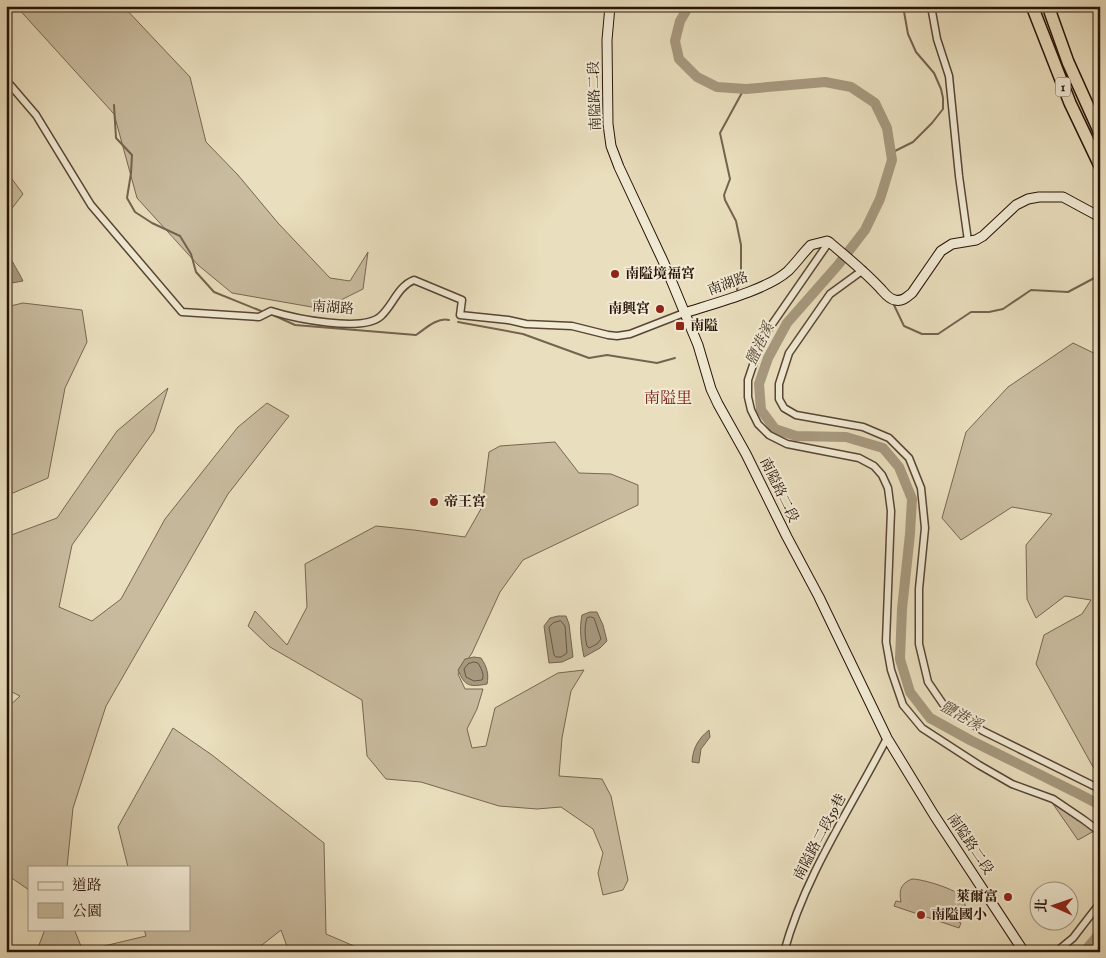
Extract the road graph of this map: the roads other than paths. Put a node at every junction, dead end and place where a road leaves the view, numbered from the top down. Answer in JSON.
{"nodes":[{"id":1,"x":610,"y":6,"type":"edge"},
{"id":2,"x":931,"y":6,"type":"edge"},
{"id":3,"x":1032,"y":6,"type":"edge"},
{"id":4,"x":1048,"y":6,"type":"edge"},
{"id":5,"x":6,"y":80,"type":"edge"},
{"id":6,"x":1100,"y":133,"type":"edge"},
{"id":7,"x":1100,"y":166,"type":"edge"},
{"id":8,"x":1100,"y":217,"type":"edge"},
{"id":9,"x":968,"y":241,"type":"junction"},
{"id":10,"x":830,"y":242,"type":"junction"},
{"id":11,"x":863,"y":270,"type":"junction"},
{"id":12,"x":684,"y":314,"type":"junction"},
{"id":13,"x":887,"y":738,"type":"junction"},
{"id":14,"x":1100,"y":790,"type":"edge"},
{"id":15,"x":1100,"y":832,"type":"edge"},
{"id":16,"x":1100,"y":903,"type":"edge"},
{"id":17,"x":784,"y":952,"type":"edge"},
{"id":18,"x":1024,"y":952,"type":"edge"},
{"id":19,"x":1056,"y":952,"type":"edge"}],
"edges":[{"from":1,"to":12,"type":"street","name":"南隘路二段"},
{"from":2,"to":9,"type":"street"},
{"from":3,"to":7,"type":"highway","number":"1"},
{"from":4,"to":6,"type":"highway","number":"1"},
{"from":5,"to":12,"type":"street","name":"南湖路"},
{"from":8,"to":9,"type":"street"},
{"from":9,"to":11,"type":"street"},
{"from":10,"to":11,"type":"street"},
{"from":10,"to":12,"type":"street","name":"南湖路"},
{"from":10,"to":15,"type":"street"},
{"from":11,"to":14,"type":"street"},
{"from":12,"to":13,"type":"street","name":"南隘路二段"},
{"from":13,"to":17,"type":"street","name":"南隘路二段59巷"},
{"from":13,"to":18,"type":"street","name":"南隘路二段"},
{"from":16,"to":19,"type":"street"}]}
